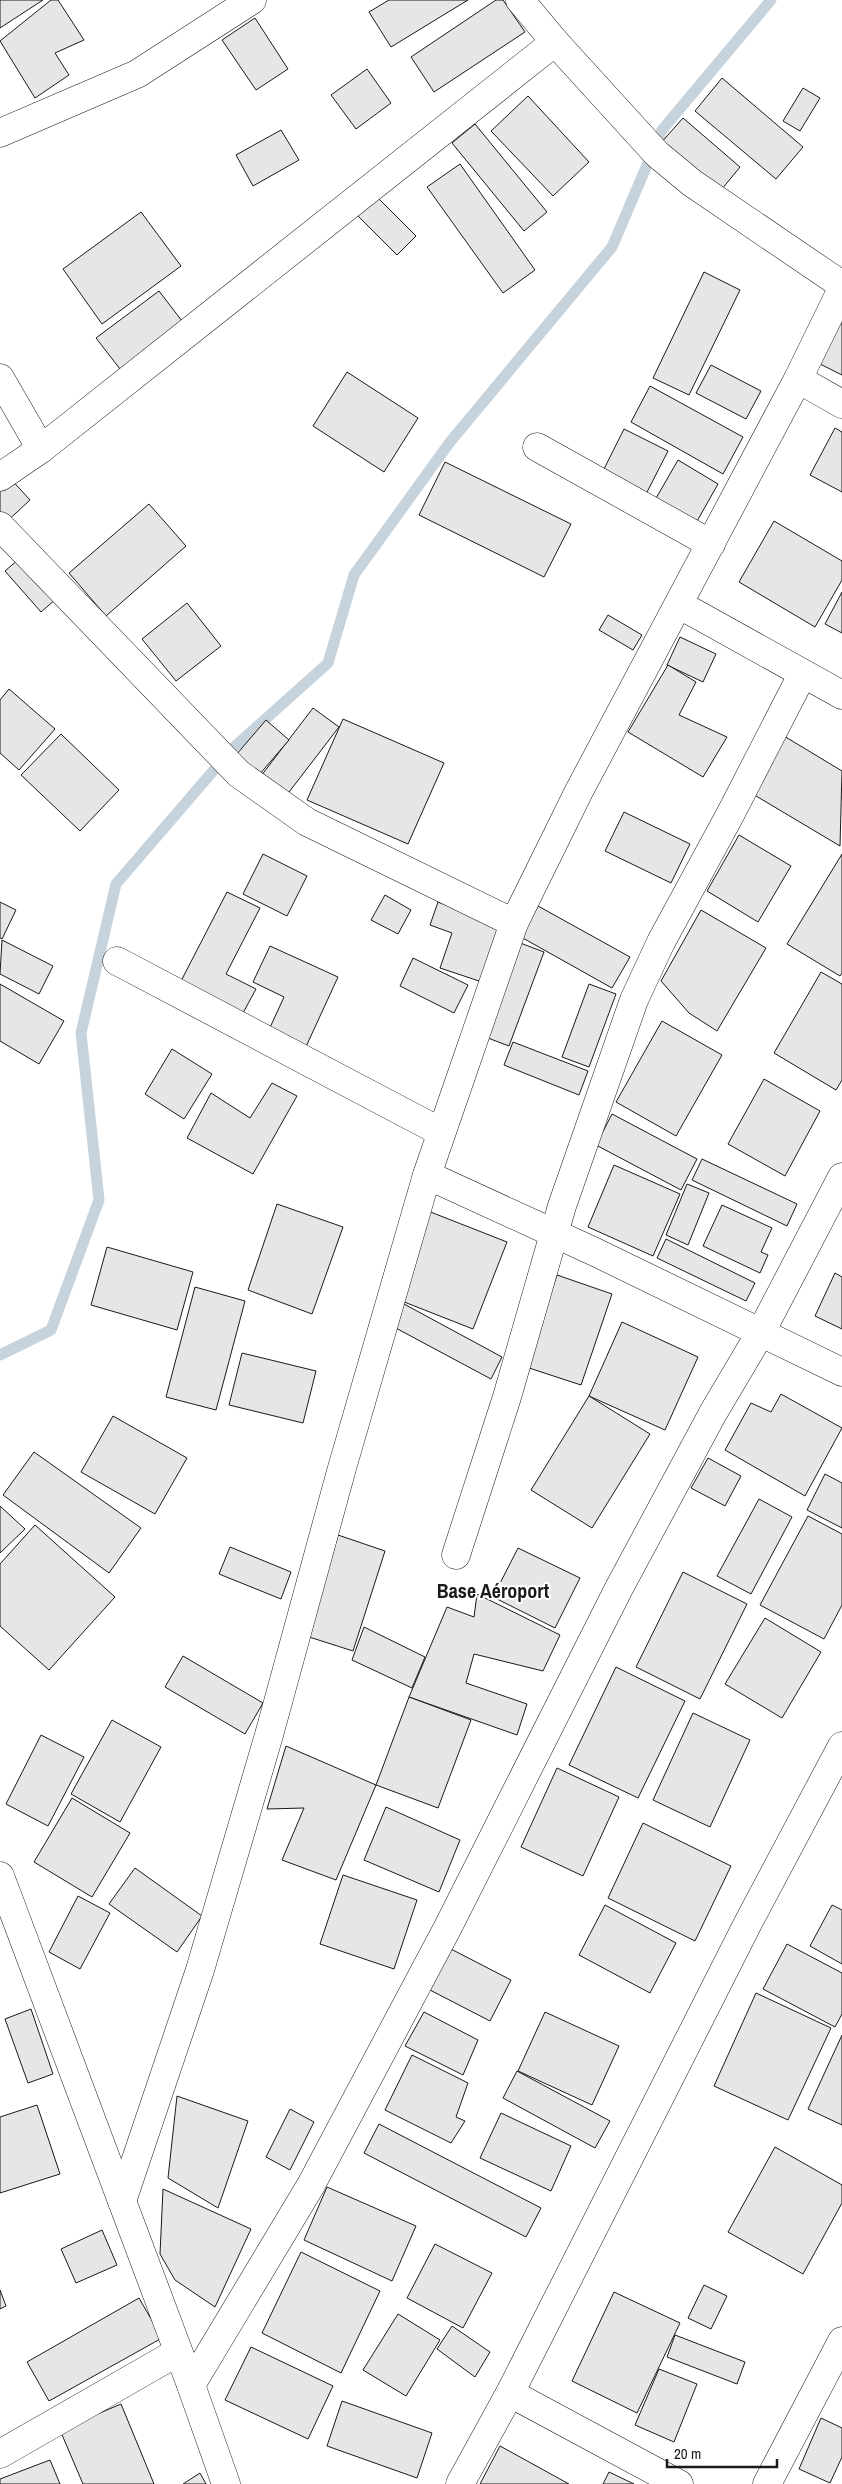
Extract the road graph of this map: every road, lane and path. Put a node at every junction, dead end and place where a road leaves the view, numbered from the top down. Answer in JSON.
{"nodes":[{"id":1,"x":252,"y":0,"type":"edge"},
{"id":2,"x":520,"y":0,"type":"edge"},
{"id":3,"x":555,"y":42,"type":"junction"},
{"id":4,"x":0,"y":133,"type":"edge"},
{"id":5,"x":842,"y":285,"type":"edge"},
{"id":6,"x":842,"y":289,"type":"edge"},
{"id":7,"x":0,"y":378,"type":"edge"},
{"id":8,"x":798,"y":379,"type":"junction"},
{"id":9,"x":842,"y":404,"type":"edge"},
{"id":10,"x":537,"y":447,"type":"dead end"},
{"id":11,"x":41,"y":449,"type":"junction"},
{"id":12,"x":0,"y":477,"type":"edge"},
{"id":13,"x":0,"y":526,"type":"edge"},
{"id":14,"x":711,"y":544,"type":"junction"},
{"id":15,"x":680,"y":605,"type":"junction"},
{"id":16,"x":802,"y":675,"type":"junction"},
{"id":17,"x":842,"y":695,"type":"edge"},
{"id":18,"x":514,"y":923,"type":"junction"},
{"id":19,"x":117,"y":961,"type":"dead end"},
{"id":20,"x":441,"y":1132,"type":"junction"},
{"id":21,"x":427,"y":1175,"type":"junction"},
{"id":22,"x":842,"y":1177,"type":"edge"},
{"id":23,"x":555,"y":1234,"type":"junction"},
{"id":24,"x":761,"y":1332,"type":"junction"},
{"id":25,"x":842,"y":1372,"type":"edge"},
{"id":26,"x":456,"y":1555,"type":"dead end"},
{"id":27,"x":842,"y":1746,"type":"edge"},
{"id":28,"x":0,"y":1876,"type":"edge"},
{"id":29,"x":122,"y":2201,"type":"junction"},
{"id":30,"x":842,"y":2340,"type":"edge"},
{"id":31,"x":178,"y":2352,"type":"junction"},
{"id":32,"x":191,"y":2384,"type":"junction"},
{"id":33,"x":510,"y":2394,"type":"junction"},
{"id":34,"x":0,"y":2454,"type":"edge"},
{"id":35,"x":226,"y":2484,"type":"edge"},
{"id":36,"x":460,"y":2484,"type":"edge"},
{"id":37,"x":679,"y":2484,"type":"edge"},
{"id":38,"x":767,"y":2484,"type":"edge"}],
"edges":[{"from":1,"to":4,"type":"street"},
{"from":2,"to":3,"type":"street"},
{"from":3,"to":5,"type":"street"},
{"from":3,"to":11,"type":"street"},
{"from":6,"to":8,"type":"street"},
{"from":7,"to":11,"type":"street"},
{"from":8,"to":9,"type":"street"},
{"from":8,"to":14,"type":"street"},
{"from":10,"to":14,"type":"street"},
{"from":11,"to":12,"type":"street"},
{"from":13,"to":18,"type":"street"},
{"from":14,"to":15,"type":"street"},
{"from":15,"to":16,"type":"street"},
{"from":15,"to":18,"type":"street"},
{"from":16,"to":17,"type":"street"},
{"from":16,"to":23,"type":"street"},
{"from":18,"to":20,"type":"street"},
{"from":19,"to":20,"type":"street"},
{"from":20,"to":21,"type":"street"},
{"from":21,"to":23,"type":"street"},
{"from":21,"to":29,"type":"street"},
{"from":22,"to":24,"type":"street"},
{"from":23,"to":24,"type":"street"},
{"from":23,"to":26,"type":"street"},
{"from":24,"to":25,"type":"street"},
{"from":24,"to":32,"type":"street"},
{"from":27,"to":33,"type":"street"},
{"from":28,"to":29,"type":"street"},
{"from":29,"to":31,"type":"street"},
{"from":30,"to":38,"type":"street"},
{"from":31,"to":32,"type":"street"},
{"from":31,"to":34,"type":"street"},
{"from":32,"to":35,"type":"street"},
{"from":33,"to":36,"type":"street"},
{"from":33,"to":37,"type":"street"}]}
